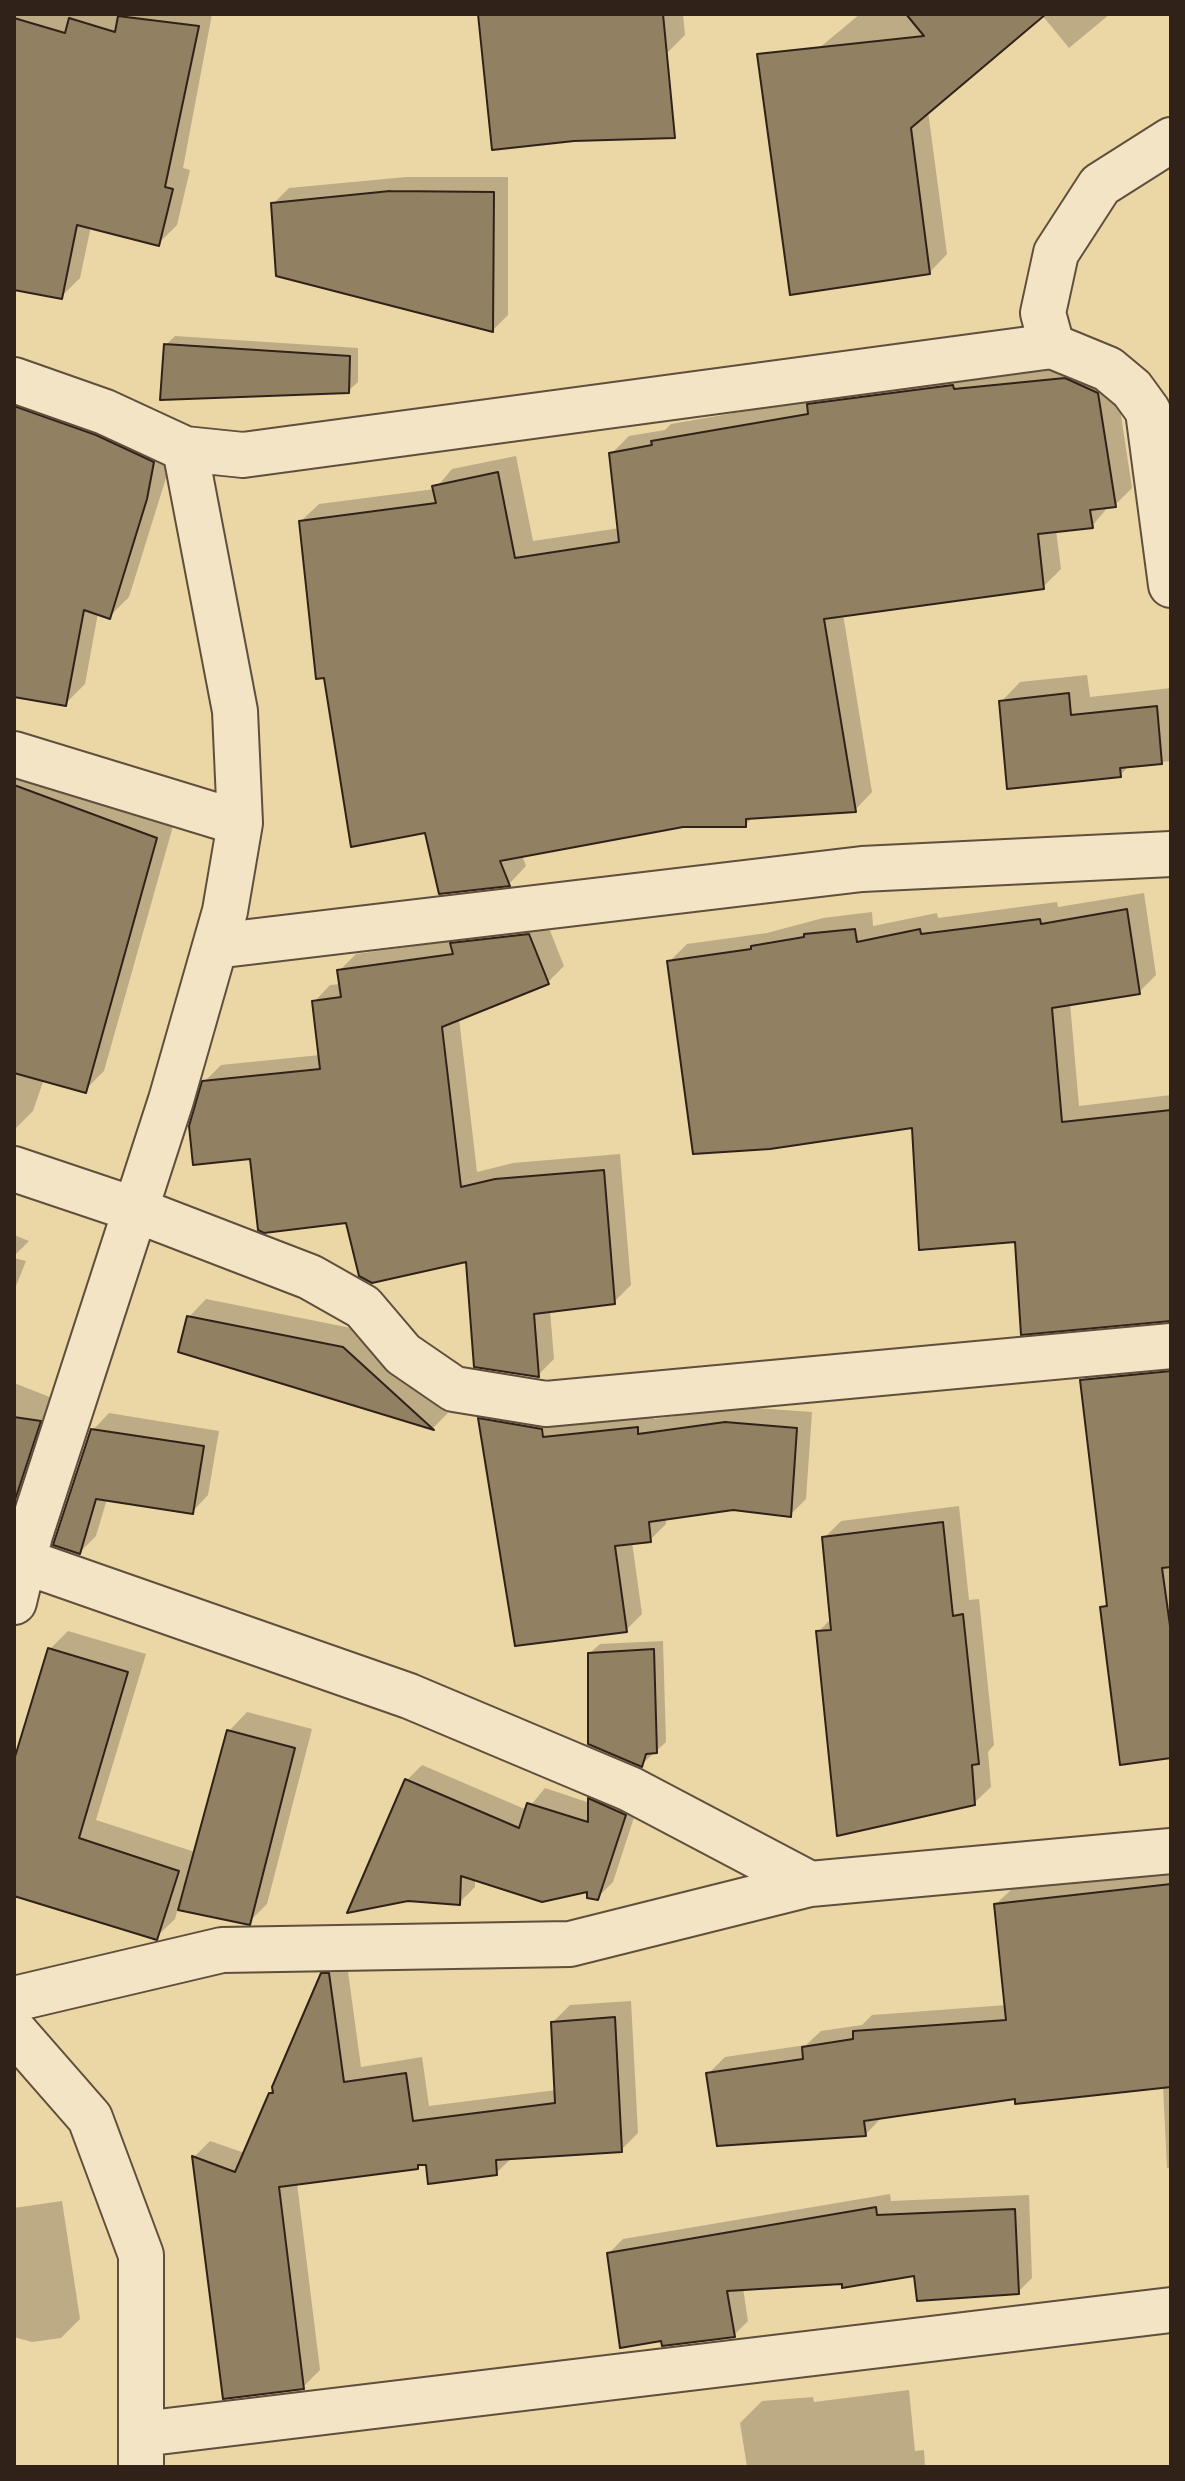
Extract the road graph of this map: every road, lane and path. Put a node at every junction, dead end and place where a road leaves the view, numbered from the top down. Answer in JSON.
{"nodes":[{"id":1,"x":1171,"y":140,"type":"edge"},
{"id":2,"x":1052,"y":346,"type":"junction"},
{"id":3,"x":14,"y":380,"type":"edge"},
{"id":4,"x":1132,"y":389,"type":"junction"},
{"id":5,"x":1171,"y":412,"type":"edge"},
{"id":6,"x":185,"y":449,"type":"junction"},
{"id":7,"x":1171,"y":585,"type":"edge"},
{"id":8,"x":14,"y":754,"type":"edge"},
{"id":9,"x":240,"y":823,"type":"junction"},
{"id":10,"x":1171,"y":854,"type":"edge"},
{"id":11,"x":215,"y":946,"type":"junction"},
{"id":12,"x":14,"y":1169,"type":"edge"},
{"id":13,"x":136,"y":1210,"type":"junction"},
{"id":14,"x":1171,"y":1346,"type":"edge"},
{"id":15,"x":16,"y":1591,"type":"edge"},
{"id":16,"x":1171,"y":1851,"type":"edge"},
{"id":17,"x":810,"y":1884,"type":"junction"},
{"id":18,"x":14,"y":1999,"type":"edge"},
{"id":19,"x":14,"y":2031,"type":"edge"},
{"id":20,"x":1171,"y":2310,"type":"edge"},
{"id":21,"x":141,"y":2450,"type":"edge"}],
"edges":[{"from":1,"to":2,"type":"street"},
{"from":2,"to":4,"type":"street"},
{"from":2,"to":6,"type":"street"},
{"from":3,"to":6,"type":"street"},
{"from":4,"to":5,"type":"street"},
{"from":4,"to":7,"type":"street"},
{"from":6,"to":9,"type":"street"},
{"from":8,"to":9,"type":"street"},
{"from":9,"to":11,"type":"street"},
{"from":10,"to":11,"type":"street"},
{"from":11,"to":13,"type":"street"},
{"from":12,"to":13,"type":"street"},
{"from":13,"to":14,"type":"street"},
{"from":13,"to":15,"type":"street"},
{"from":15,"to":17,"type":"street"},
{"from":16,"to":17,"type":"street"},
{"from":17,"to":18,"type":"street"},
{"from":19,"to":21,"type":"street"},
{"from":20,"to":21,"type":"street"}]}
